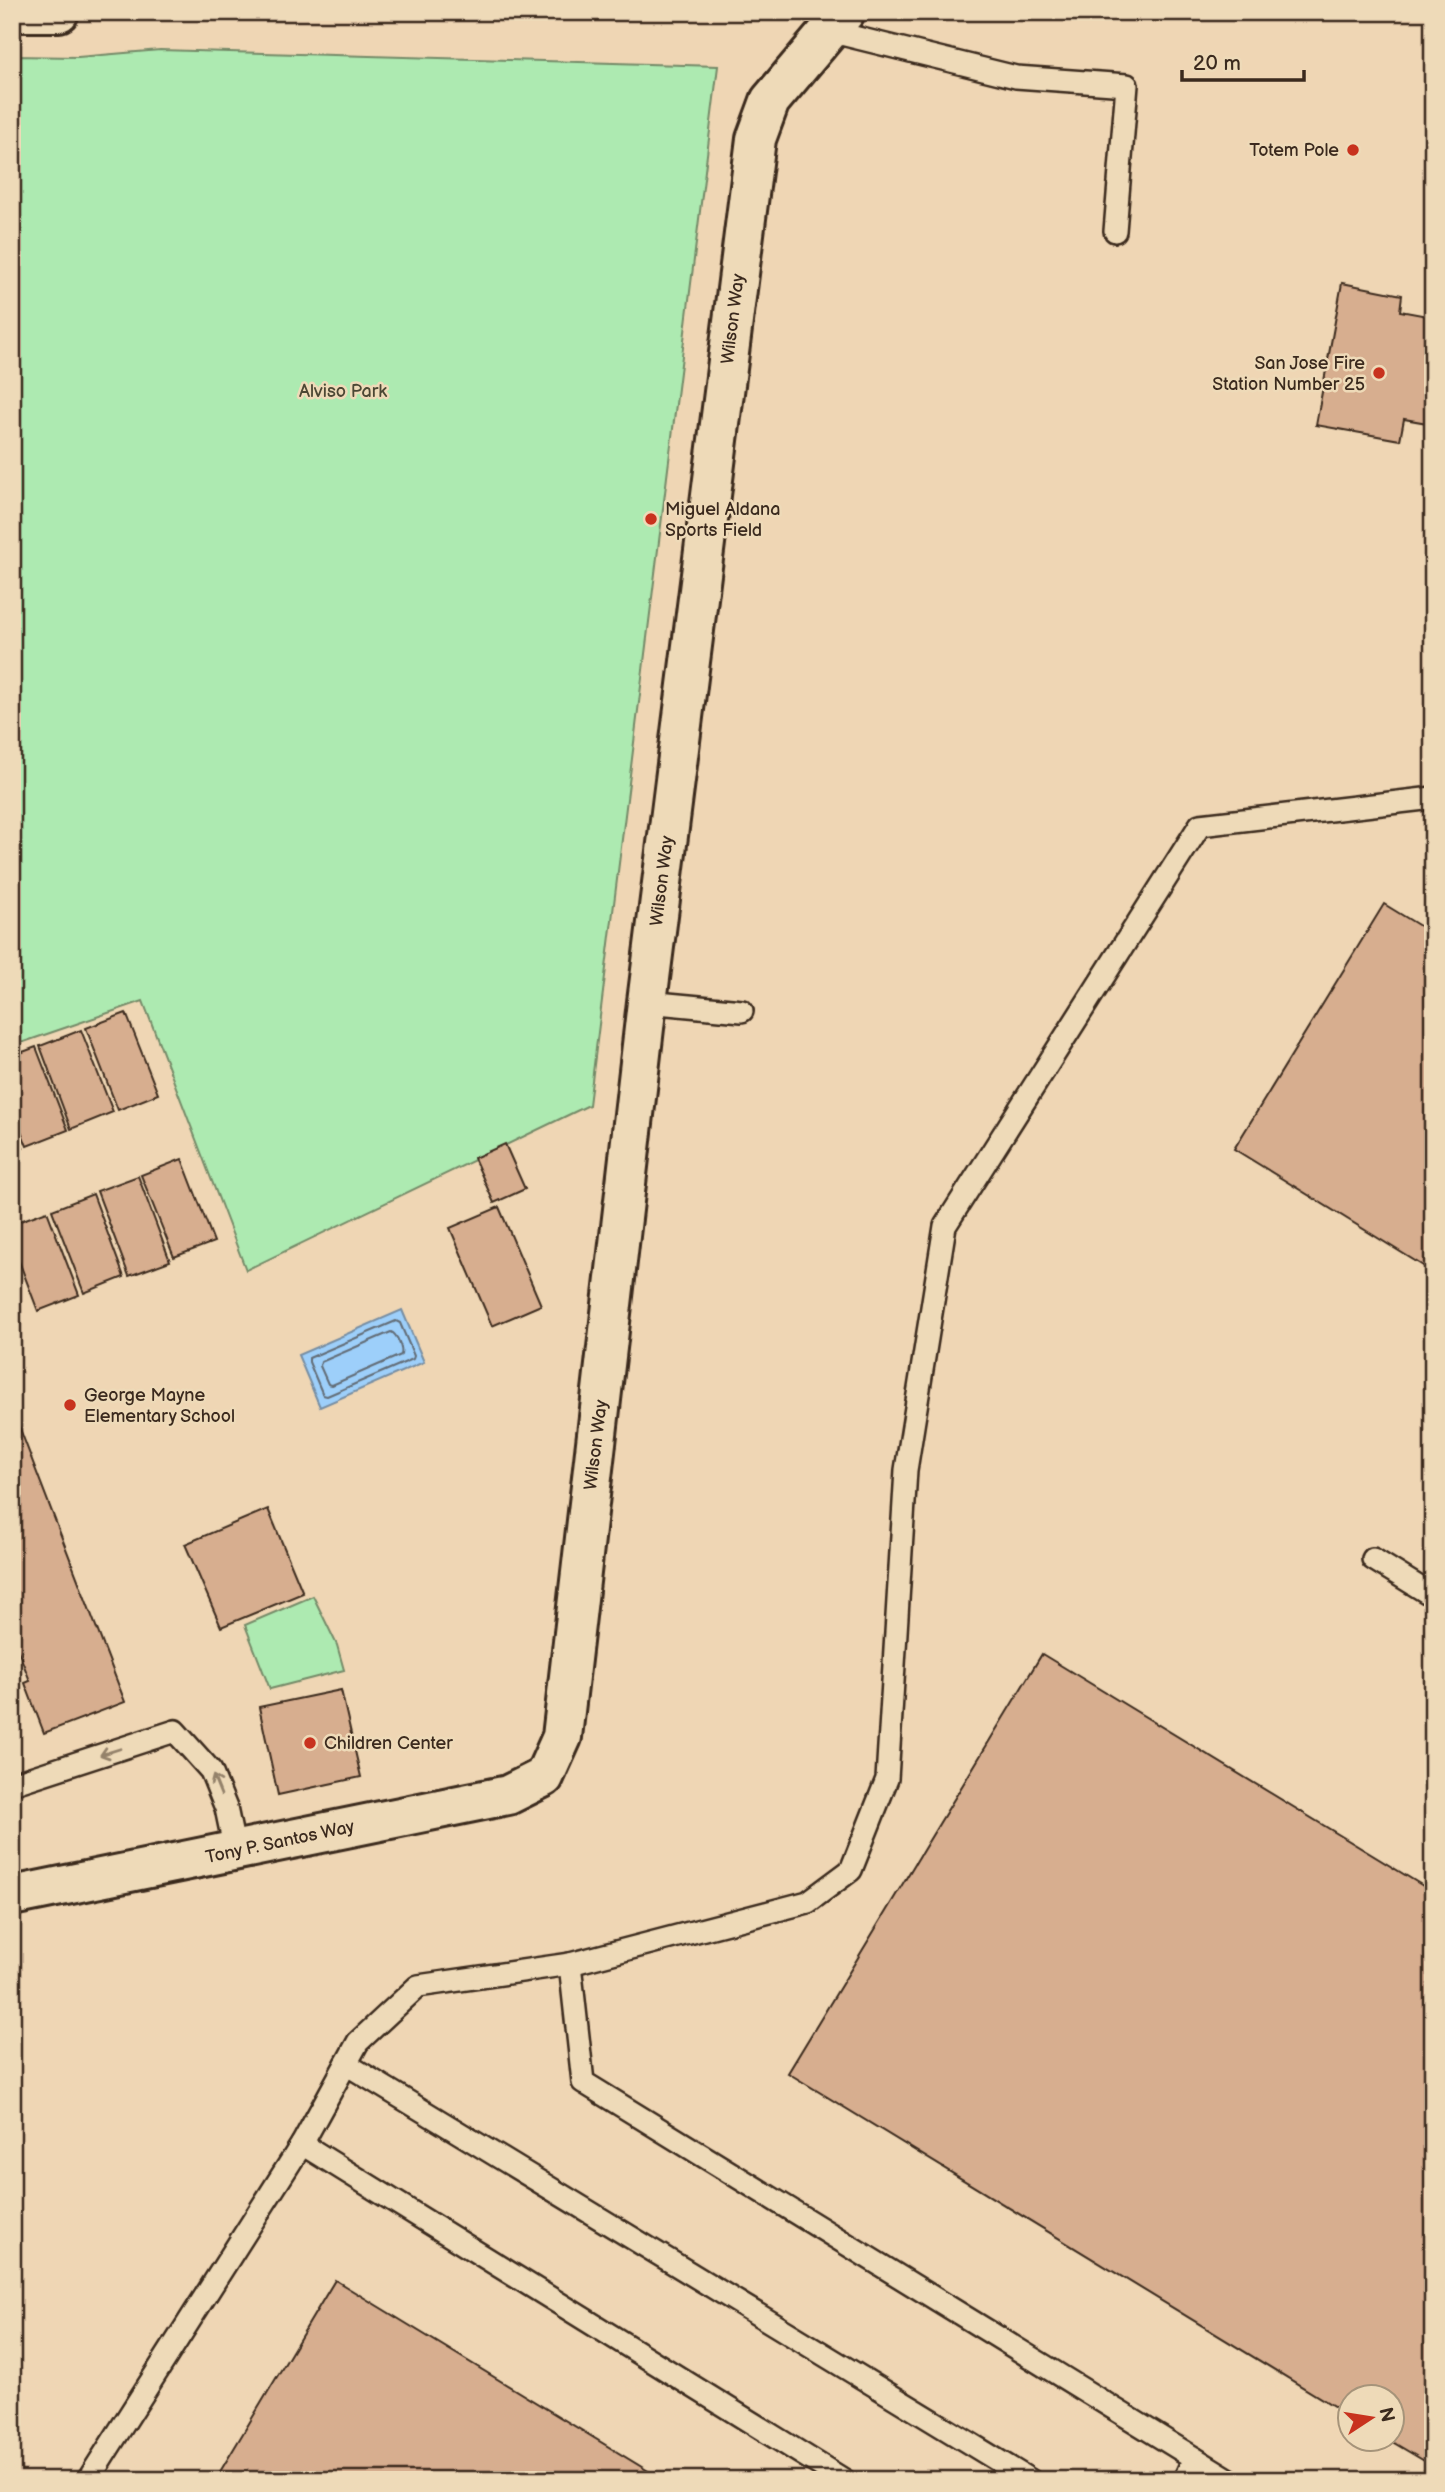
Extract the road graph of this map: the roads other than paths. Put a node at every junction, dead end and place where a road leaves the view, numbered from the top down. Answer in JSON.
{"nodes":[{"id":1,"x":21,"y":12,"type":"edge"},
{"id":2,"x":59,"y":12,"type":"edge"},
{"id":3,"x":837,"y":22,"type":"edge"},
{"id":4,"x":1115,"y":231,"type":"dead end"},
{"id":5,"x":1433,"y":798,"type":"edge"},
{"id":6,"x":647,"y":1002,"type":"junction"},
{"id":7,"x":741,"y":1011,"type":"dead end"},
{"id":8,"x":1373,"y":1559,"type":"dead end"},
{"id":9,"x":1433,"y":1596,"type":"edge"},
{"id":10,"x":544,"y":1777,"type":"joint"},
{"id":11,"x":12,"y":1784,"type":"edge"},
{"id":12,"x":235,"y":1851,"type":"junction"},
{"id":13,"x":12,"y":1896,"type":"edge"},
{"id":14,"x":570,"y":1964,"type":"junction"},
{"id":15,"x":346,"y":2064,"type":"junction"},
{"id":16,"x":302,"y":2144,"type":"junction"},
{"id":17,"x":1194,"y":2458,"type":"junction"},
{"id":18,"x":88,"y":2480,"type":"edge"},
{"id":19,"x":844,"y":2480,"type":"edge"},
{"id":20,"x":1030,"y":2480,"type":"edge"},
{"id":21,"x":1184,"y":2480,"type":"edge"},
{"id":22,"x":1230,"y":2480,"type":"edge"}],
"edges":[{"from":1,"to":2,"type":"street"},
{"from":3,"to":4,"type":"lane"},
{"from":3,"to":6,"type":"street","name":"Wilson Way"},
{"from":5,"to":14,"type":"lane"},
{"from":6,"to":7,"type":"lane"},
{"from":6,"to":10,"type":"street","name":"Wilson Way"},
{"from":8,"to":9,"type":"lane"},
{"from":10,"to":12,"type":"street","name":"Tony P. Santos Way"},
{"from":12,"to":11,"type":"lane","one_way":true},
{"from":12,"to":13,"type":"street","name":"Tony P. Santos Way"},
{"from":14,"to":15,"type":"lane"},
{"from":14,"to":17,"type":"lane"},
{"from":15,"to":16,"type":"lane"},
{"from":15,"to":20,"type":"lane"},
{"from":16,"to":18,"type":"lane"},
{"from":16,"to":19,"type":"lane"},
{"from":17,"to":21,"type":"lane"},
{"from":17,"to":22,"type":"lane"}]}
